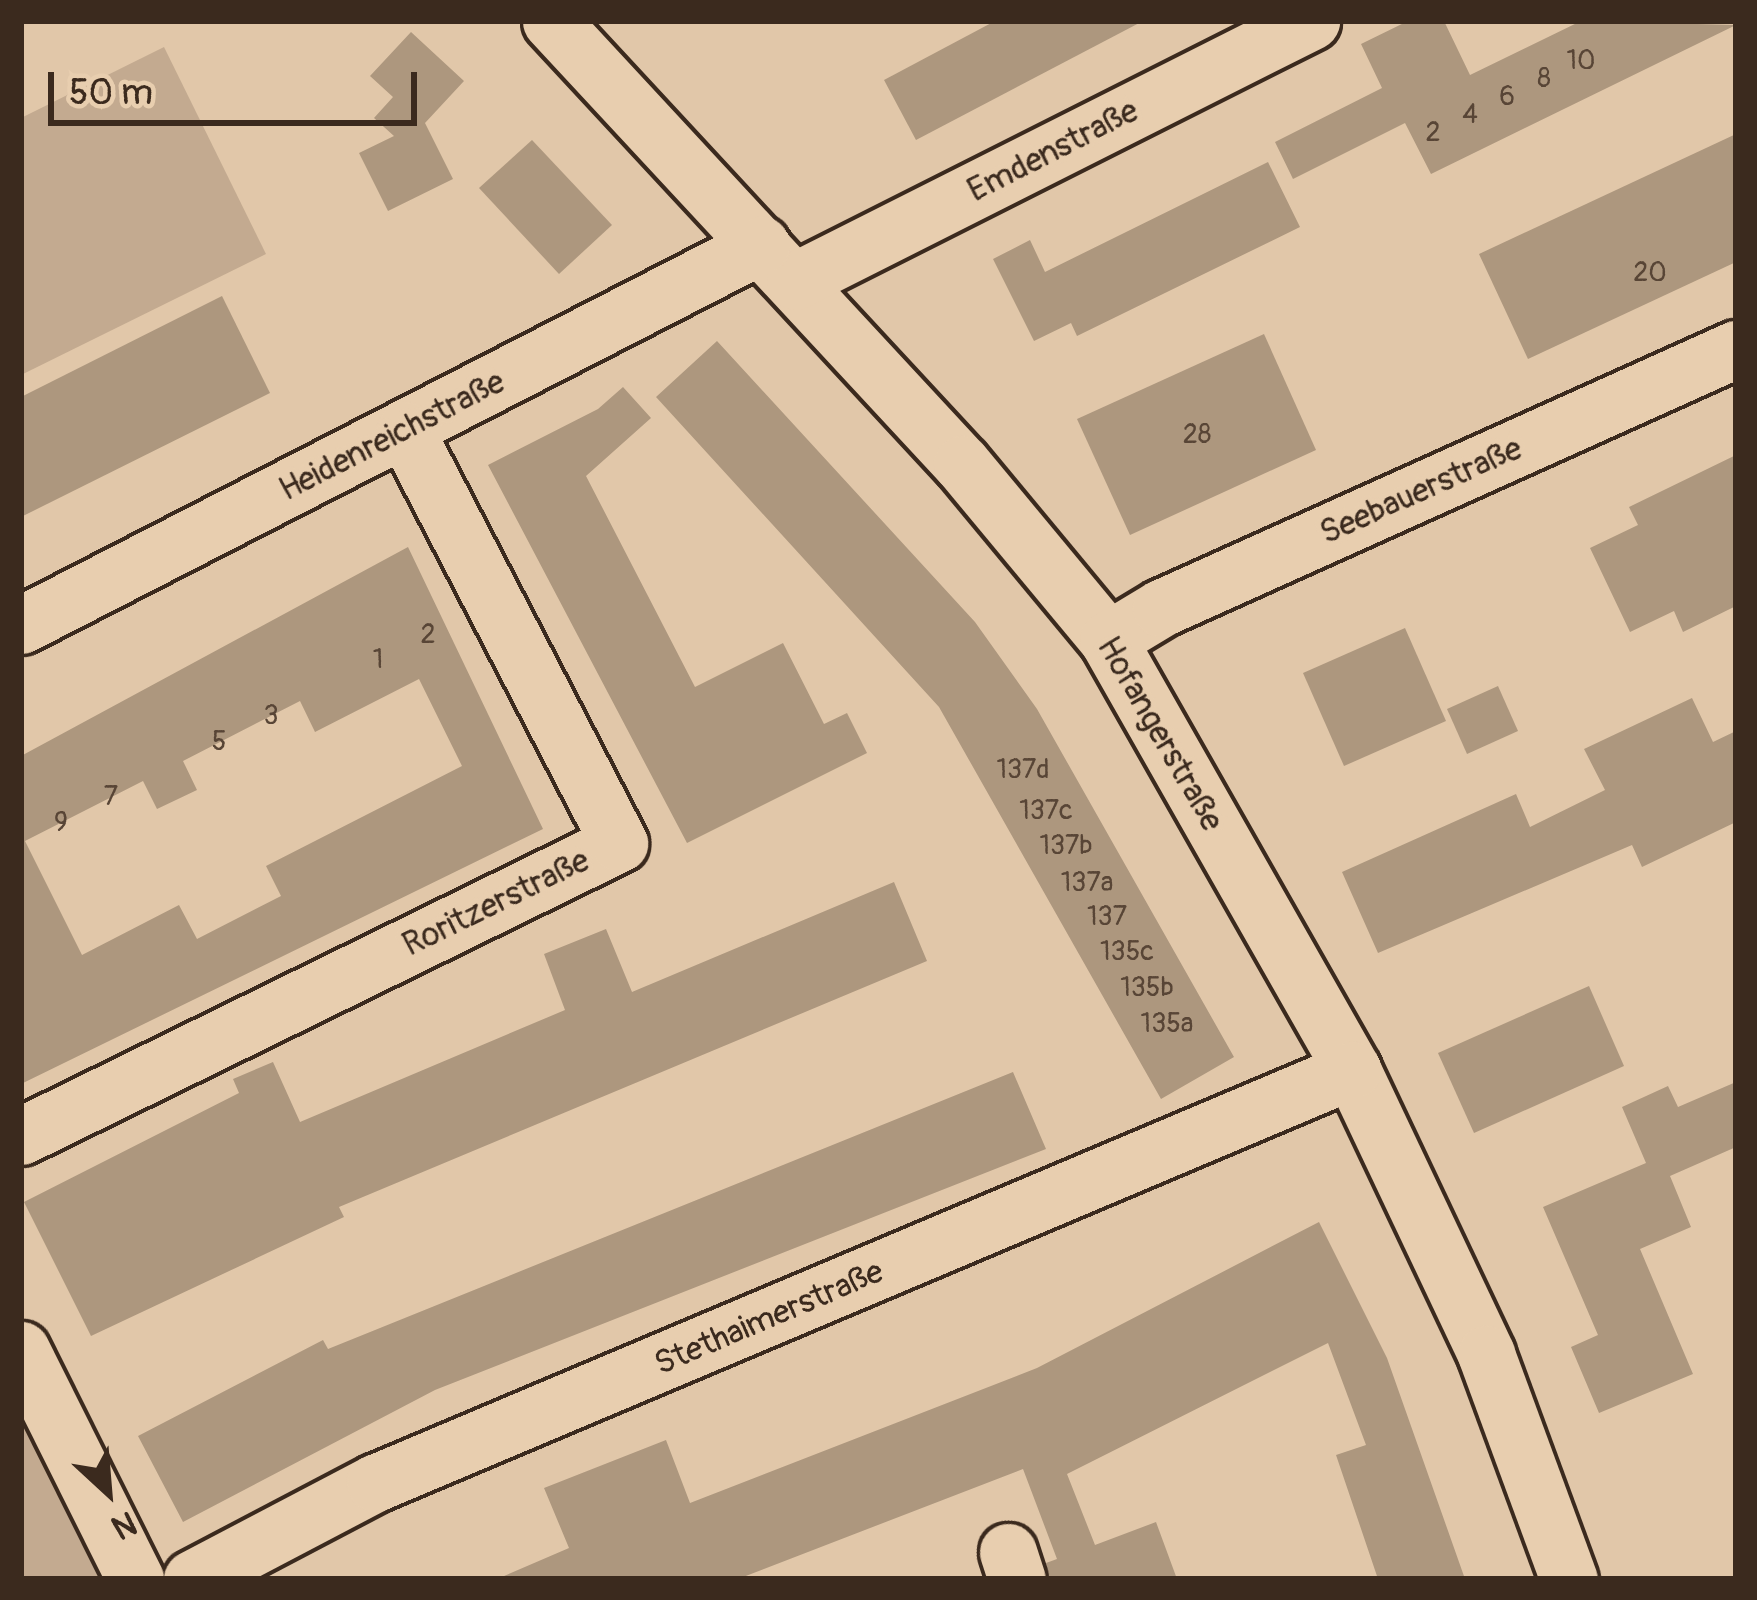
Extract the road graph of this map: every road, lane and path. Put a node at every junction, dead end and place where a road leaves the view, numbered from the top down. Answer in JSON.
{"nodes":[{"id":1,"x":551,"y":21,"type":"edge"},
{"id":2,"x":1311,"y":21,"type":"edge"},
{"id":3,"x":778,"y":263,"type":"junction"},
{"id":4,"x":1736,"y":349,"type":"edge"},
{"id":5,"x":405,"y":430,"type":"junction"},
{"id":6,"x":21,"y":626,"type":"edge"},
{"id":7,"x":1108,"y":640,"type":"junction"},
{"id":8,"x":1352,"y":1070,"type":"junction"},
{"id":9,"x":21,"y":1136,"type":"edge"},
{"id":10,"x":21,"y":1350,"type":"edge"},
{"id":11,"x":135,"y":1579,"type":"edge"},
{"id":12,"x":192,"y":1579,"type":"edge"},
{"id":13,"x":1569,"y":1579,"type":"edge"}],
"edges":[{"from":1,"to":3,"type":"street","name":"Hofangerstraße"},
{"from":2,"to":3,"type":"street","name":"Emdenstraße"},
{"from":3,"to":5,"type":"street","name":"Heidenreichstraße"},
{"from":3,"to":7,"type":"street","name":"Hofangerstraße"},
{"from":4,"to":7,"type":"street","name":"Seebauerstraße"},
{"from":5,"to":6,"type":"street","name":"Heidenreichstraße"},
{"from":5,"to":9,"type":"street","name":"Roritzerstraße"},
{"from":7,"to":8,"type":"street","name":"Hofangerstraße"},
{"from":8,"to":12,"type":"street","name":"Stethaimerstraße"},
{"from":8,"to":13,"type":"street","name":"Hofangerstraße"},
{"from":10,"to":11,"type":"street"}]}
